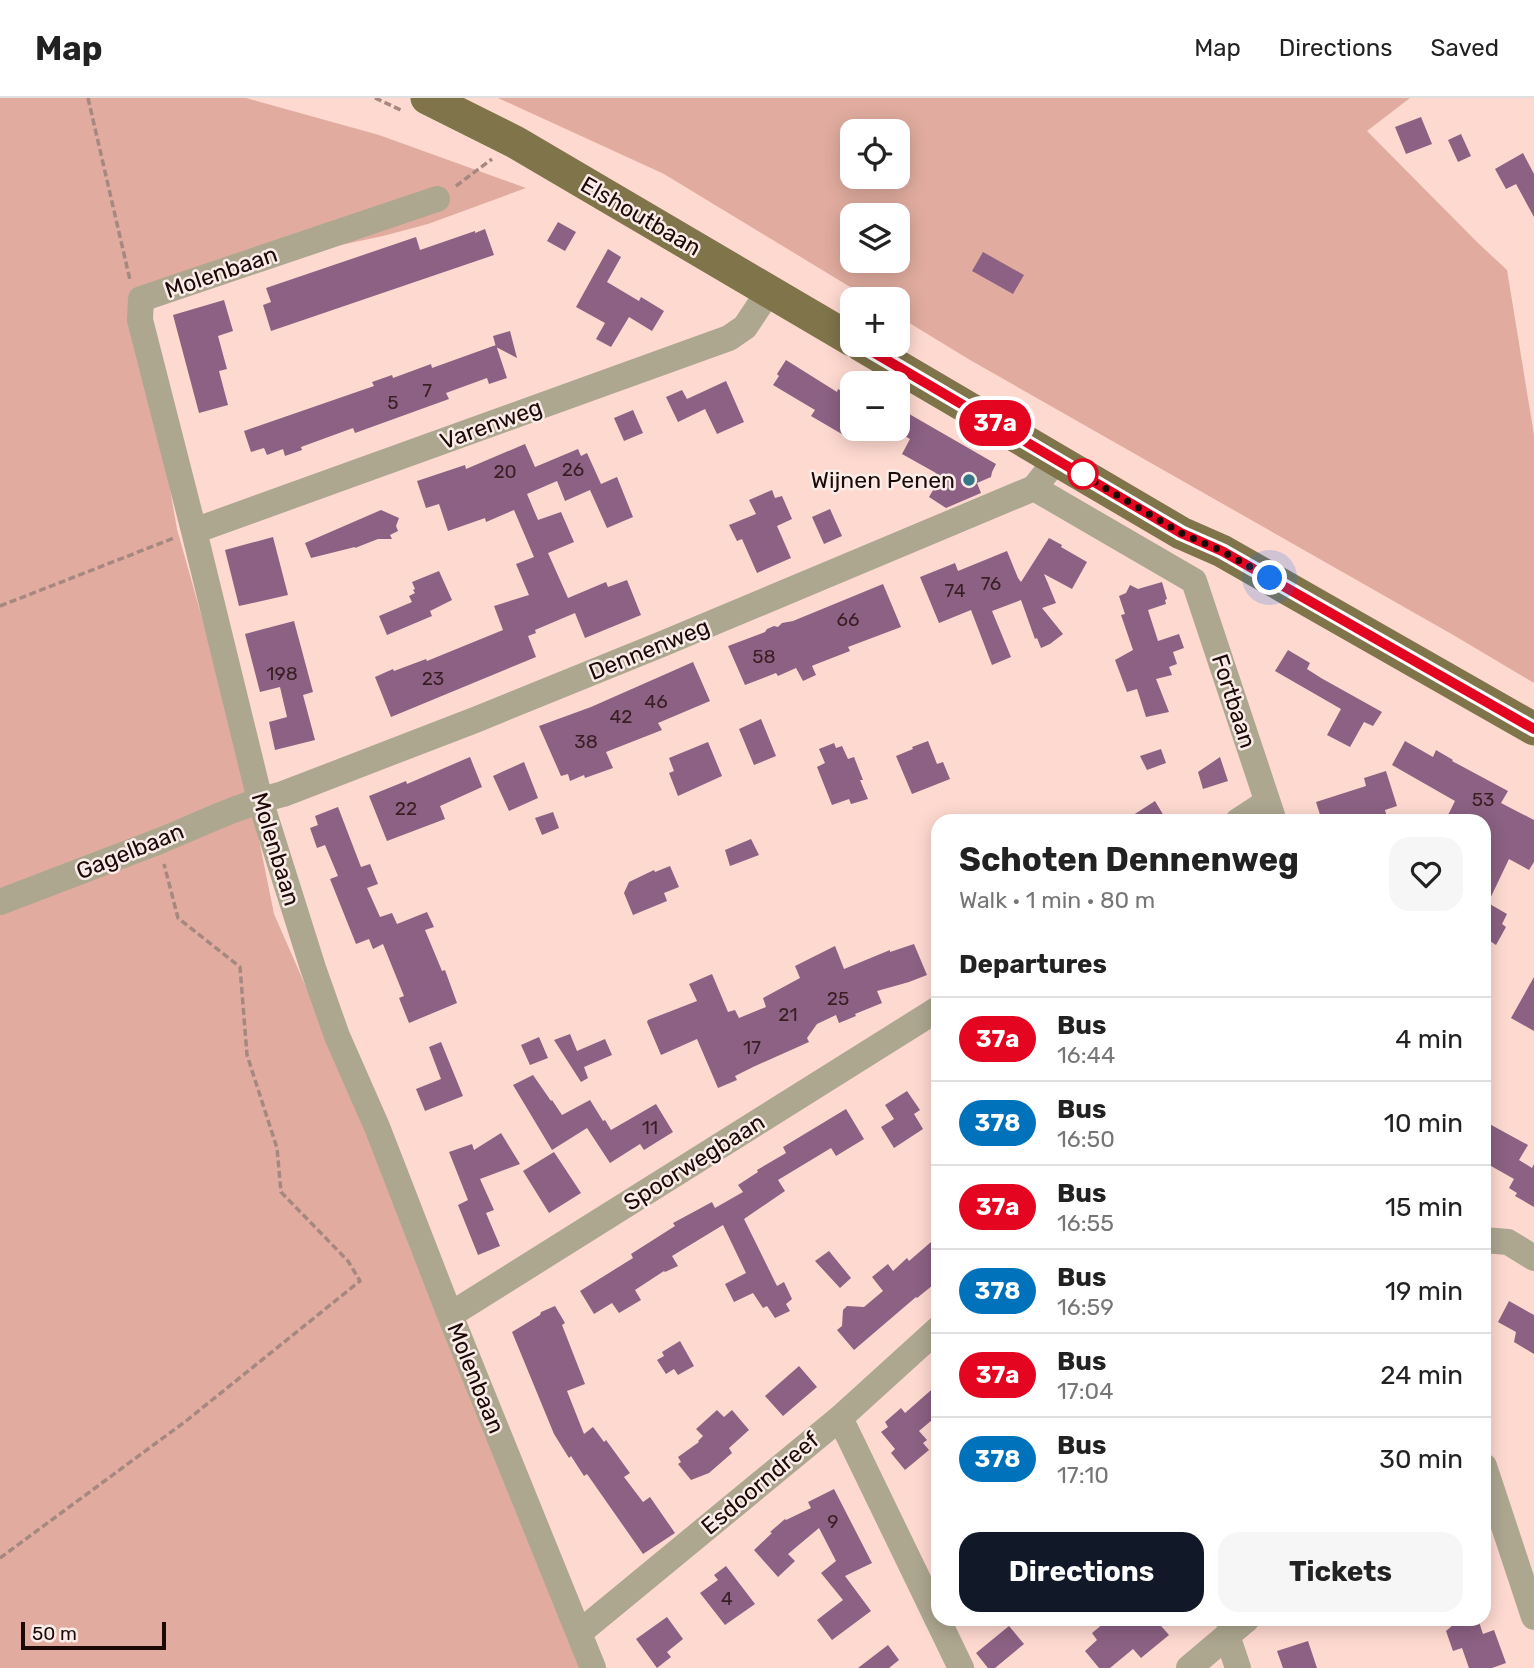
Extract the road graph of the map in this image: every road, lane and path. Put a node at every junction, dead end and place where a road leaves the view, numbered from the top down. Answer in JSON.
{"nodes":[{"id":1,"x":88,"y":98,"type":"edge"},
{"id":2,"x":427,"y":98,"type":"edge"},
{"id":3,"x":515,"y":142,"type":"junction"},
{"id":4,"x":437,"y":199,"type":"joint"},
{"id":5,"x":131,"y":281,"type":"dead end"},
{"id":6,"x":769,"y":291,"type":"junction"},
{"id":7,"x":840,"y":333,"type":"edge"},
{"id":8,"x":882,"y":357,"type":"edge"},
{"id":9,"x":1057,"y":459,"type":"junction"},
{"id":10,"x":1034,"y":488,"type":"junction"},
{"id":11,"x":194,"y":531,"type":"junction"},
{"id":12,"x":0,"y":606,"type":"edge"},
{"id":13,"x":1534,"y":729,"type":"edge"},
{"id":14,"x":260,"y":800,"type":"junction"},
{"id":15,"x":1270,"y":812,"type":"edge"},
{"id":16,"x":159,"y":841,"type":"junction"},
{"id":17,"x":0,"y":902,"type":"edge"},
{"id":18,"x":931,"y":1013,"type":"edge"},
{"id":19,"x":1491,"y":1241,"type":"edge"},
{"id":20,"x":1534,"y":1258,"type":"edge"},
{"id":21,"x":450,"y":1315,"type":"junction"},
{"id":22,"x":931,"y":1335,"type":"edge"},
{"id":23,"x":839,"y":1418,"type":"junction"},
{"id":24,"x":1491,"y":1487,"type":"edge"},
{"id":25,"x":0,"y":1558,"type":"edge"},
{"id":26,"x":931,"y":1607,"type":"edge"},
{"id":27,"x":1534,"y":1617,"type":"edge"},
{"id":28,"x":941,"y":1626,"type":"edge"},
{"id":29,"x":1237,"y":1627,"type":"edge"},
{"id":30,"x":579,"y":1633,"type":"junction"},
{"id":31,"x":593,"y":1668,"type":"edge"},
{"id":32,"x":961,"y":1668,"type":"edge"},
{"id":33,"x":1189,"y":1668,"type":"edge"},
{"id":34,"x":1238,"y":1668,"type":"edge"}],
"edges":[{"from":1,"to":5,"type":"path"},
{"from":2,"to":3,"type":"main road","name":"Elshoutbaan"},
{"from":3,"to":4,"type":"path"},
{"from":3,"to":6,"type":"main road","name":"Elshoutbaan"},
{"from":4,"to":11,"type":"street","name":"Molenbaan"},
{"from":6,"to":7,"type":"main road","name":"Elshoutbaan"},
{"from":6,"to":11,"type":"street","name":"Varenweg"},
{"from":8,"to":9,"type":"main road"},
{"from":9,"to":10,"type":"street"},
{"from":9,"to":13,"type":"main road"},
{"from":10,"to":14,"type":"street","name":"Dennenweg"},
{"from":10,"to":15,"type":"street","name":"Fortbaan"},
{"from":11,"to":12,"type":"path"},
{"from":11,"to":14,"type":"street","name":"Molenbaan"},
{"from":14,"to":16,"type":"street","name":"Gagelbaan"},
{"from":14,"to":21,"type":"street","name":"Molenbaan"},
{"from":16,"to":17,"type":"street","name":"Gagelbaan"},
{"from":16,"to":25,"type":"path"},
{"from":18,"to":21,"type":"street","name":"Spoorwegbaan"},
{"from":19,"to":20,"type":"street"},
{"from":21,"to":30,"type":"street","name":"Molenbaan"},
{"from":22,"to":23,"type":"street","name":"Esdoorndreef"},
{"from":23,"to":26,"type":"street"},
{"from":23,"to":30,"type":"street","name":"Esdoorndreef"},
{"from":24,"to":27,"type":"street"},
{"from":28,"to":32,"type":"street"},
{"from":29,"to":33,"type":"street"},
{"from":29,"to":34,"type":"street"},
{"from":30,"to":31,"type":"street","name":"Molenbaan"}]}
